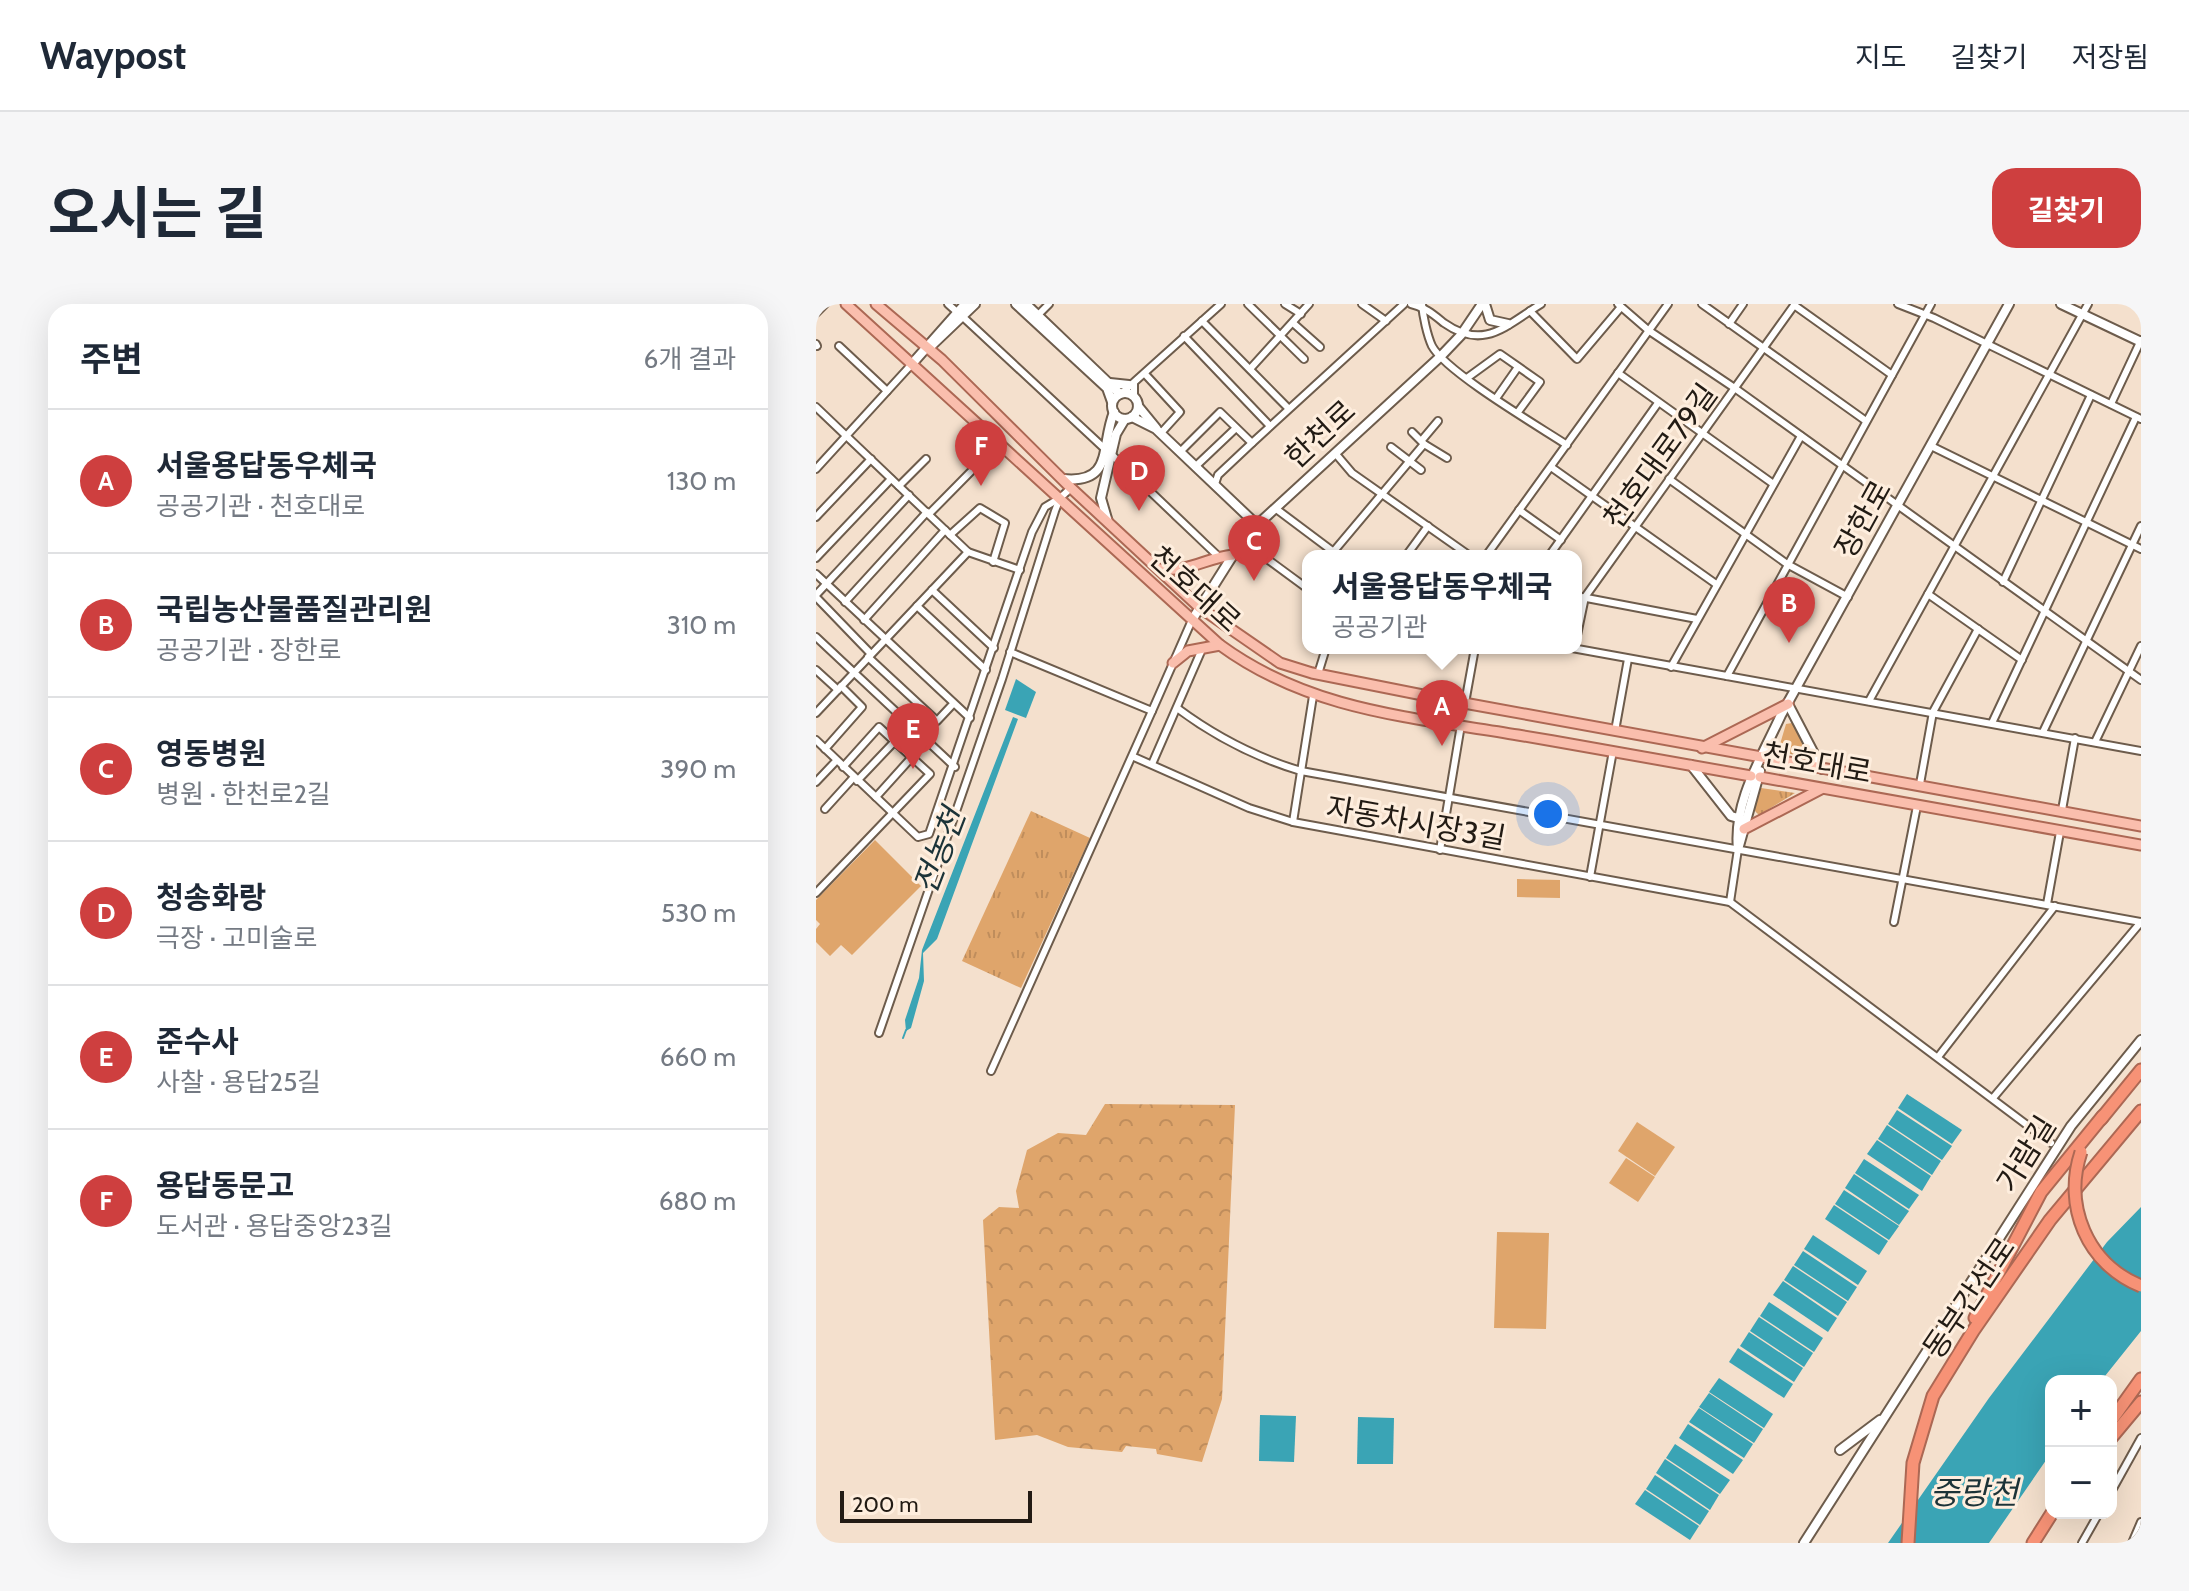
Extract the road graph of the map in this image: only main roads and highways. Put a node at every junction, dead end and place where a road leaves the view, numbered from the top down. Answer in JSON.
{"nodes":[{"id":1,"x":846,"y":304,"type":"edge"},
{"id":2,"x":876,"y":304,"type":"edge"},
{"id":3,"x":1233,"y":555,"type":"road end"},
{"id":4,"x":1158,"y":569,"type":"junction"},
{"id":5,"x":1220,"y":645,"type":"junction"},
{"id":6,"x":1173,"y":663,"type":"road end"},
{"id":7,"x":1788,"y":704,"type":"road end"},
{"id":8,"x":1702,"y":748,"type":"junction"},
{"id":9,"x":1821,"y":789,"type":"junction"},
{"id":10,"x":1740,"y":823,"type":"road end"},
{"id":11,"x":2141,"y":826,"type":"edge"},
{"id":12,"x":2141,"y":845,"type":"edge"},
{"id":13,"x":2141,"y":1070,"type":"edge"},
{"id":14,"x":2141,"y":1111,"type":"edge"},
{"id":15,"x":2103,"y":1116,"type":"junction"},
{"id":16,"x":2141,"y":1286,"type":"edge"},
{"id":17,"x":1956,"y":1358,"type":"junction"},
{"id":18,"x":2141,"y":1379,"type":"edge"},
{"id":19,"x":2141,"y":1402,"type":"edge"},
{"id":20,"x":2117,"y":1413,"type":"edge"},
{"id":21,"x":2117,"y":1431,"type":"edge"},
{"id":22,"x":2048,"y":1519,"type":"edge"},
{"id":23,"x":1908,"y":1543,"type":"edge"},
{"id":24,"x":2033,"y":1543,"type":"edge"}],
"edges":[{"from":1,"to":5,"type":"main road","name":"천호대로"},
{"from":2,"to":4,"type":"main road","name":"천호대로"},
{"from":3,"to":4,"type":"main road"},
{"from":4,"to":8,"type":"main road","name":"천호대로"},
{"from":5,"to":6,"type":"main road"},
{"from":5,"to":9,"type":"main road","name":"천호대로"},
{"from":7,"to":8,"type":"main road"},
{"from":8,"to":11,"type":"main road","name":"천호대로"},
{"from":9,"to":10,"type":"main road"},
{"from":9,"to":12,"type":"main road","name":"천호대로"},
{"from":13,"to":15,"type":"highway"},
{"from":14,"to":17,"type":"highway","name":"동부간선로"},
{"from":15,"to":16,"type":"highway","bridge":true},
{"from":15,"to":17,"type":"highway"},
{"from":17,"to":23,"type":"highway","name":"동부간선로"},
{"from":18,"to":20,"type":"highway"},
{"from":19,"to":21,"type":"highway"},
{"from":22,"to":24,"type":"highway"}]}
